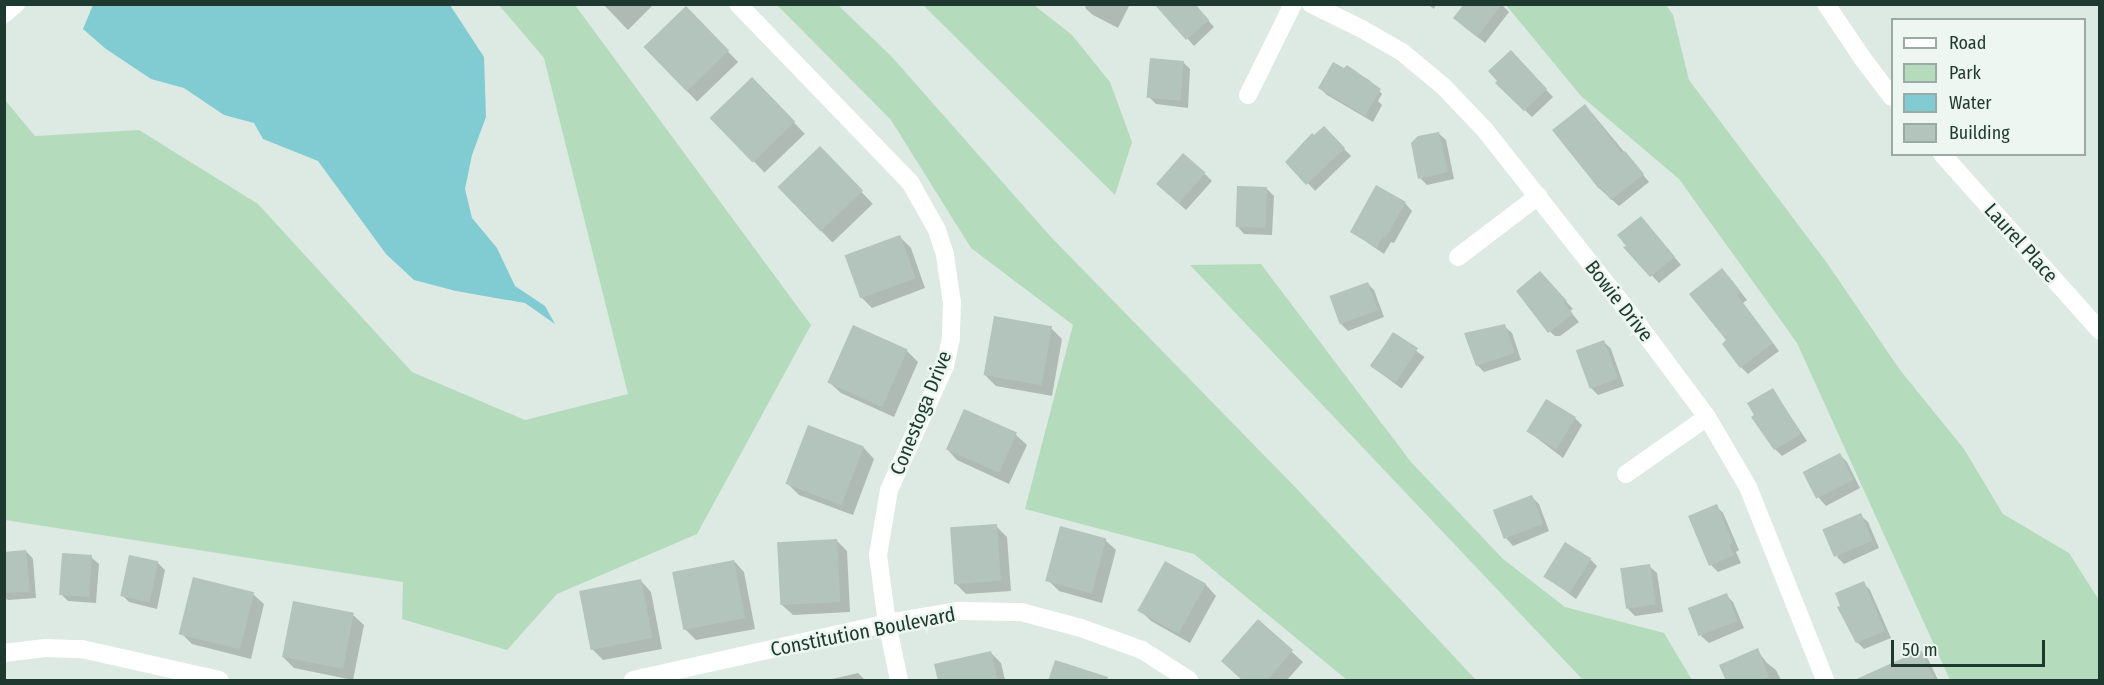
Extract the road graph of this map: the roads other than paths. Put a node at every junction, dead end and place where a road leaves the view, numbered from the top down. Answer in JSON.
{"nodes":[{"id":1,"x":16,"y":4,"type":"edge"},
{"id":2,"x":738,"y":4,"type":"edge"},
{"id":3,"x":1293,"y":4,"type":"edge"},
{"id":4,"x":1311,"y":4,"type":"edge"},
{"id":5,"x":1826,"y":4,"type":"edge"},
{"id":6,"x":4,"y":14,"type":"edge"},
{"id":7,"x":1891,"y":94,"type":"edge"},
{"id":8,"x":1248,"y":95,"type":"dead end"},
{"id":9,"x":1944,"y":156,"type":"edge"},
{"id":10,"x":1538,"y":196,"type":"junction"},
{"id":11,"x":1458,"y":257,"type":"dead end"},
{"id":12,"x":2100,"y":331,"type":"edge"},
{"id":13,"x":1707,"y":417,"type":"junction"},
{"id":14,"x":1626,"y":474,"type":"dead end"},
{"id":15,"x":887,"y":623,"type":"junction"},
{"id":16,"x":4,"y":652,"type":"edge"},
{"id":17,"x":220,"y":681,"type":"edge"},
{"id":18,"x":633,"y":681,"type":"edge"},
{"id":19,"x":899,"y":681,"type":"edge"},
{"id":20,"x":1189,"y":681,"type":"edge"},
{"id":21,"x":1825,"y":681,"type":"edge"}],
"edges":[{"from":1,"to":6,"type":"street"},
{"from":2,"to":15,"type":"street","name":"Conestoga Drive"},
{"from":3,"to":8,"type":"street"},
{"from":4,"to":10,"type":"street","name":"Bowie Drive"},
{"from":5,"to":7,"type":"street"},
{"from":9,"to":12,"type":"street","name":"Laurel Place"},
{"from":10,"to":11,"type":"street"},
{"from":10,"to":13,"type":"street","name":"Bowie Drive"},
{"from":13,"to":14,"type":"street"},
{"from":13,"to":21,"type":"street","name":"Bowie Drive"},
{"from":15,"to":18,"type":"street","name":"Constitution Boulevard"},
{"from":15,"to":19,"type":"street","name":"Conestoga Drive"},
{"from":15,"to":20,"type":"street","name":"Constitution Boulevard"},
{"from":16,"to":17,"type":"street"}]}
